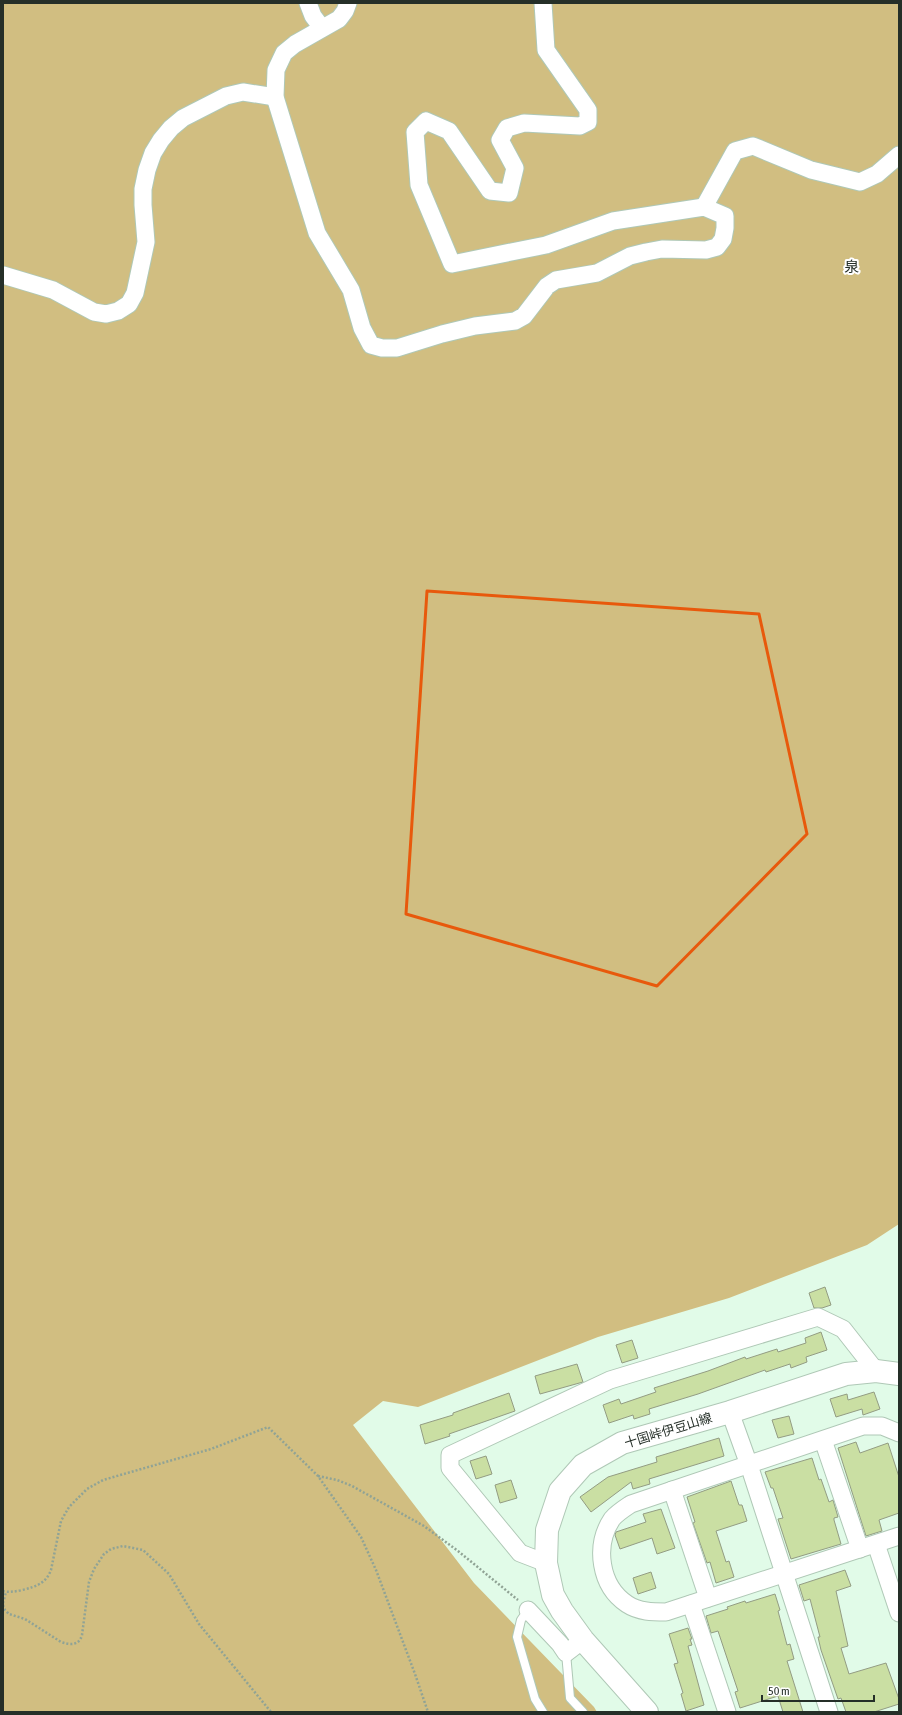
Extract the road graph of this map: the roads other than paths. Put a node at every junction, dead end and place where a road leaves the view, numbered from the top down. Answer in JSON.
{"nodes":[{"id":1,"x":308,"y":3,"type":"edge"},
{"id":2,"x":348,"y":3,"type":"edge"},
{"id":3,"x":544,"y":3,"type":"edge"},
{"id":4,"x":322,"y":28,"type":"junction"},
{"id":5,"x":275,"y":98,"type":"junction"},
{"id":6,"x":899,"y":155,"type":"edge"},
{"id":7,"x":704,"y":207,"type":"junction"},
{"id":8,"x":3,"y":275,"type":"edge"},
{"id":9,"x":876,"y":1371,"type":"junction"},
{"id":10,"x":899,"y":1374,"type":"edge"},
{"id":11,"x":730,"y":1412,"type":"junction"},
{"id":12,"x":899,"y":1433,"type":"edge"},
{"id":13,"x":823,"y":1440,"type":"junction"},
{"id":14,"x":749,"y":1465,"type":"junction"},
{"id":15,"x":672,"y":1490,"type":"junction"},
{"id":16,"x":899,"y":1536,"type":"edge"},
{"id":17,"x":876,"y":1544,"type":"junction"},
{"id":18,"x":860,"y":1550,"type":"junction"},
{"id":19,"x":546,"y":1563,"type":"junction"},
{"id":20,"x":784,"y":1574,"type":"junction"},
{"id":21,"x":708,"y":1598,"type":"junction"},
{"id":22,"x":691,"y":1604,"type":"junction"},
{"id":23,"x":528,"y":1610,"type":"joint"},
{"id":24,"x":899,"y":1613,"type":"edge"},
{"id":25,"x":583,"y":1640,"type":"junction"},
{"id":26,"x":566,"y":1653,"type":"junction"},
{"id":27,"x":542,"y":1712,"type":"edge"},
{"id":28,"x":583,"y":1712,"type":"edge"},
{"id":29,"x":647,"y":1712,"type":"edge"},
{"id":30,"x":727,"y":1712,"type":"edge"},
{"id":31,"x":829,"y":1712,"type":"edge"}],
"edges":[{"from":1,"to":4,"type":"street"},
{"from":2,"to":4,"type":"street"},
{"from":3,"to":7,"type":"street"},
{"from":4,"to":5,"type":"street"},
{"from":5,"to":7,"type":"street"},
{"from":5,"to":8,"type":"street"},
{"from":6,"to":7,"type":"street"},
{"from":9,"to":10,"type":"main road","name":"十国峠伊豆山線"},
{"from":9,"to":11,"type":"main road","name":"十国峠伊豆山線"},
{"from":9,"to":19,"type":"street"},
{"from":11,"to":14,"type":"street"},
{"from":11,"to":19,"type":"main road","name":"十国峠伊豆山線"},
{"from":12,"to":13,"type":"street"},
{"from":13,"to":14,"type":"street"},
{"from":13,"to":18,"type":"street"},
{"from":14,"to":15,"type":"street"},
{"from":14,"to":20,"type":"street"},
{"from":15,"to":21,"type":"street"},
{"from":15,"to":22,"type":"street"},
{"from":16,"to":17,"type":"street"},
{"from":17,"to":18,"type":"street"},
{"from":17,"to":24,"type":"street"},
{"from":18,"to":20,"type":"street"},
{"from":19,"to":25,"type":"main road","name":"十国峠伊豆山線"},
{"from":20,"to":21,"type":"street"},
{"from":20,"to":31,"type":"street"},
{"from":21,"to":22,"type":"street"},
{"from":22,"to":30,"type":"street"},
{"from":23,"to":26,"type":"street"},
{"from":23,"to":27,"type":"lane"},
{"from":25,"to":26,"type":"street"},
{"from":25,"to":29,"type":"main road","name":"十国峠伊豆山線"},
{"from":26,"to":28,"type":"lane"}]}
